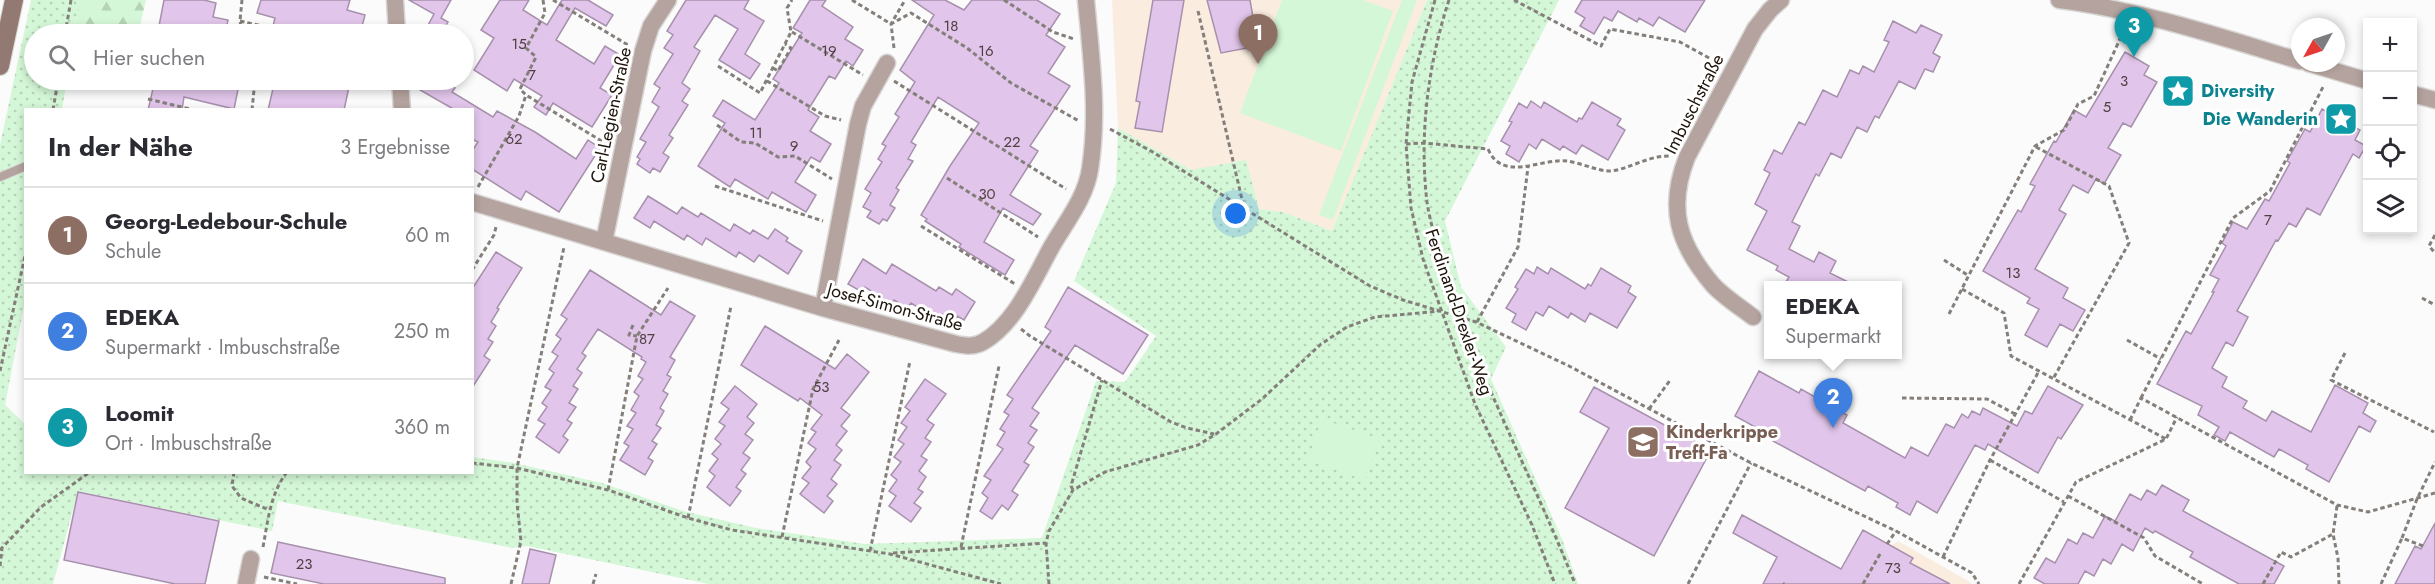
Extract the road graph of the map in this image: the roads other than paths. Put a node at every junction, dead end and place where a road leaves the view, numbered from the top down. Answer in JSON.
{"nodes":[{"id":1,"x":14,"y":0,"type":"edge"},
{"id":2,"x":395,"y":0,"type":"edge"},
{"id":3,"x":668,"y":0,"type":"edge"},
{"id":4,"x":1086,"y":0,"type":"edge"},
{"id":5,"x":1780,"y":0,"type":"edge"},
{"id":6,"x":2059,"y":0,"type":"edge"},
{"id":7,"x":2105,"y":4,"type":"edge"},
{"id":8,"x":2133,"y":7,"type":"edge"},
{"id":9,"x":396,"y":24,"type":"edge"},
{"id":10,"x":2291,"y":58,"type":"edge"},
{"id":11,"x":0,"y":66,"type":"edge"},
{"id":12,"x":2338,"y":72,"type":"edge"},
{"id":13,"x":881,"y":73,"type":"road end"},
{"id":14,"x":2363,"y":80,"type":"edge"},
{"id":15,"x":401,"y":90,"type":"edge"},
{"id":16,"x":2417,"y":95,"type":"edge"},
{"id":17,"x":2435,"y":100,"type":"edge"},
{"id":18,"x":402,"y":108,"type":"edge"},
{"id":19,"x":24,"y":167,"type":"edge"},
{"id":20,"x":0,"y":177,"type":"edge"},
{"id":21,"x":474,"y":203,"type":"edge"},
{"id":22,"x":604,"y":242,"type":"junction"},
{"id":23,"x":823,"y":308,"type":"junction"},
{"id":24,"x":1753,"y":317,"type":"dead end"}],
"edges":[{"from":1,"to":11,"type":"main road"},
{"from":2,"to":9,"type":"street"},
{"from":3,"to":22,"type":"street","name":"Carl-Legien-Straße"},
{"from":4,"to":23,"type":"street","name":"Josef-Simon-Straße"},
{"from":5,"to":24,"type":"street","name":"Imbuschstraße"},
{"from":6,"to":7,"type":"street"},
{"from":7,"to":8,"type":"street"},
{"from":8,"to":10,"type":"street"},
{"from":12,"to":14,"type":"street"},
{"from":13,"to":23,"type":"street"},
{"from":15,"to":18,"type":"street"},
{"from":16,"to":17,"type":"street"},
{"from":19,"to":20,"type":"lane"},
{"from":21,"to":22,"type":"street","name":"Josef-Simon-Straße"},
{"from":22,"to":23,"type":"street","name":"Josef-Simon-Straße"}]}
